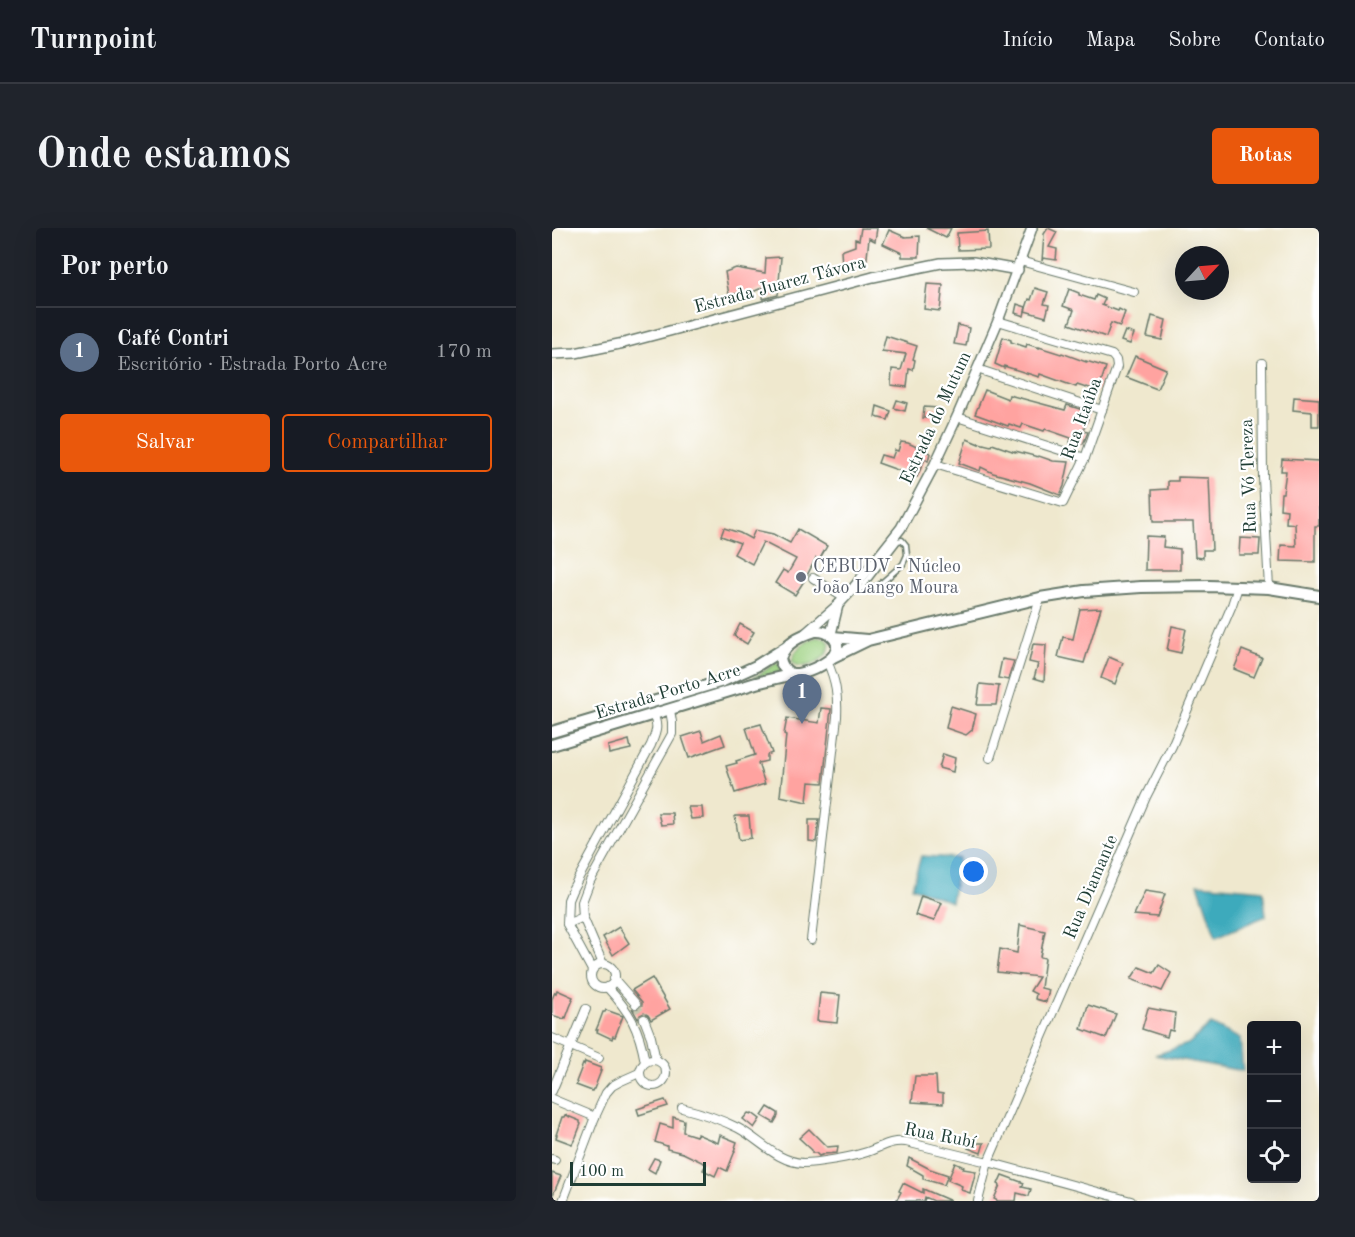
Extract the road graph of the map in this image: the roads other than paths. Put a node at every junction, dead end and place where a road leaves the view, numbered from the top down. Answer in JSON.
{"nodes":[{"id":1,"x":1032,"y":228,"type":"edge"},
{"id":2,"x":1019,"y":265,"type":"junction"},
{"id":3,"x":1134,"y":292,"type":"dead end"},
{"id":4,"x":998,"y":321,"type":"junction"},
{"id":5,"x":552,"y":354,"type":"edge"},
{"id":6,"x":1262,"y":363,"type":"dead end"},
{"id":7,"x":978,"y":369,"type":"junction"},
{"id":8,"x":1102,"y":410,"type":"junction"},
{"id":9,"x":957,"y":417,"type":"junction"},
{"id":10,"x":1085,"y":458,"type":"junction"},
{"id":11,"x":935,"y":464,"type":"junction"},
{"id":12,"x":813,"y":578,"type":"dead end"},
{"id":13,"x":1238,"y":587,"type":"junction"},
{"id":14,"x":1269,"y":588,"type":"junction"},
{"id":15,"x":861,"y":589,"type":"junction"},
{"id":16,"x":1319,"y":596,"type":"edge"},
{"id":17,"x":844,"y":598,"type":"junction"},
{"id":18,"x":1040,"y":598,"type":"junction"},
{"id":19,"x":806,"y":634,"type":"junction"},
{"id":20,"x":832,"y":635,"type":"junction"},
{"id":21,"x":868,"y":640,"type":"junction"},
{"id":22,"x":785,"y":648,"type":"junction"},
{"id":23,"x":830,"y":659,"type":"junction"},
{"id":24,"x":794,"y":674,"type":"junction"},
{"id":25,"x":670,"y":710,"type":"junction"},
{"id":26,"x":653,"y":714,"type":"junction"},
{"id":27,"x":552,"y":732,"type":"edge"},
{"id":28,"x":552,"y":745,"type":"edge"},
{"id":29,"x":990,"y":758,"type":"dead end"},
{"id":30,"x":583,"y":916,"type":"junction"},
{"id":31,"x":567,"y":924,"type":"junction"},
{"id":32,"x":591,"y":936,"type":"junction"},
{"id":33,"x":811,"y":940,"type":"dead end"},
{"id":34,"x":577,"y":944,"type":"junction"},
{"id":35,"x":603,"y":964,"type":"junction"},
{"id":36,"x":592,"y":970,"type":"junction"},
{"id":37,"x":614,"y":979,"type":"junction"},
{"id":38,"x":606,"y":987,"type":"junction"},
{"id":39,"x":636,"y":1005,"type":"tunnel mouth"},
{"id":40,"x":586,"y":1009,"type":"dead end"},
{"id":41,"x":644,"y":1019,"type":"tunnel mouth"},
{"id":42,"x":552,"y":1038,"type":"edge"},
{"id":43,"x":570,"y":1047,"type":"junction"},
{"id":44,"x":599,"y":1058,"type":"dead end"},
{"id":45,"x":656,"y":1060,"type":"junction"},
{"id":46,"x":645,"y":1062,"type":"junction"},
{"id":47,"x":640,"y":1076,"type":"junction"},
{"id":48,"x":552,"y":1091,"type":"edge"},
{"id":49,"x":552,"y":1099,"type":"edge"},
{"id":50,"x":682,"y":1108,"type":"dead end"},
{"id":51,"x":595,"y":1117,"type":"junction"},
{"id":52,"x":988,"y":1162,"type":"junction"},
{"id":53,"x":563,"y":1201,"type":"edge"},
{"id":54,"x":978,"y":1201,"type":"edge"},
{"id":55,"x":1131,"y":1201,"type":"edge"}],
"edges":[{"from":1,"to":2,"type":"street","name":"Estrada do Mutum"},
{"from":2,"to":3,"type":"street","name":"Estrada Juarez Távora"},
{"from":2,"to":4,"type":"street","name":"Estrada do Mutum"},
{"from":2,"to":5,"type":"street","name":"Estrada Juarez Távora"},
{"from":4,"to":7,"type":"street","name":"Estrada do Mutum"},
{"from":4,"to":8,"type":"street","name":"Rua Itaúba"},
{"from":6,"to":14,"type":"street","name":"Rua Vó Tereza"},
{"from":7,"to":8,"type":"street"},
{"from":7,"to":9,"type":"street","name":"Estrada do Mutum"},
{"from":8,"to":10,"type":"street","name":"Rua Itaúba"},
{"from":9,"to":10,"type":"street"},
{"from":9,"to":11,"type":"street","name":"Estrada do Mutum"},
{"from":10,"to":11,"type":"street","name":"Rua Itaúba"},
{"from":11,"to":17,"type":"street","name":"Estrada do Mutum"},
{"from":12,"to":17,"type":"street"},
{"from":13,"to":14,"type":"main road"},
{"from":13,"to":18,"type":"main road"},
{"from":13,"to":52,"type":"street","name":"Rua Diamante"},
{"from":14,"to":16,"type":"main road"},
{"from":15,"to":15,"type":"lane"},
{"from":15,"to":17,"type":"lane"},
{"from":17,"to":19,"type":"street","name":"Estrada do Mutum"},
{"from":17,"to":20,"type":"street","name":"Estrada do Mutum"},
{"from":18,"to":21,"type":"main road"},
{"from":18,"to":29,"type":"street"},
{"from":19,"to":20,"type":"main road"},
{"from":19,"to":22,"type":"main road"},
{"from":20,"to":21,"type":"main road"},
{"from":20,"to":23,"type":"main road"},
{"from":21,"to":23,"type":"main road"},
{"from":22,"to":24,"type":"main road"},
{"from":22,"to":27,"type":"main road","name":"Estrada Porto Acre"},
{"from":23,"to":24,"type":"main road"},
{"from":23,"to":33,"type":"street"},
{"from":24,"to":25,"type":"main road","name":"Estrada Porto Acre"},
{"from":25,"to":26,"type":"main road","name":"Estrada Porto Acre"},
{"from":25,"to":30,"type":"street"},
{"from":26,"to":28,"type":"main road","name":"Estrada Porto Acre"},
{"from":26,"to":31,"type":"street"},
{"from":30,"to":31,"type":"street"},
{"from":30,"to":32,"type":"street"},
{"from":31,"to":34,"type":"street"},
{"from":32,"to":34,"type":"street"},
{"from":32,"to":35,"type":"street"},
{"from":34,"to":36,"type":"street"},
{"from":35,"to":36,"type":"street"},
{"from":35,"to":37,"type":"street"},
{"from":36,"to":38,"type":"street"},
{"from":37,"to":38,"type":"street"},
{"from":37,"to":39,"type":"street"},
{"from":38,"to":46,"type":"street"},
{"from":40,"to":43,"type":"street"},
{"from":41,"to":45,"type":"street"},
{"from":42,"to":43,"type":"street"},
{"from":43,"to":44,"type":"street"},
{"from":43,"to":48,"type":"street"},
{"from":45,"to":46,"type":"street"},
{"from":45,"to":47,"type":"street"},
{"from":46,"to":47,"type":"street"},
{"from":47,"to":51,"type":"street"},
{"from":49,"to":51,"type":"street"},
{"from":50,"to":52,"type":"street","name":"Rua Rubí"},
{"from":51,"to":53,"type":"street"},
{"from":52,"to":54,"type":"street","name":"Rua Diamante"},
{"from":52,"to":55,"type":"street","name":"Rua Rubí"}]}
